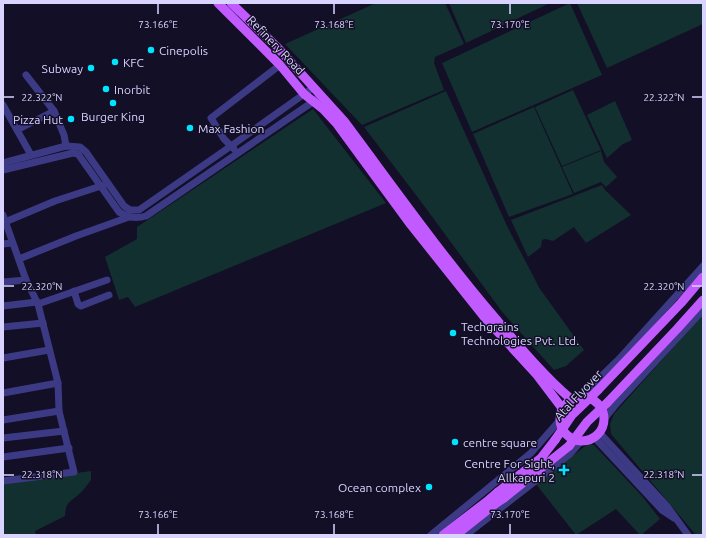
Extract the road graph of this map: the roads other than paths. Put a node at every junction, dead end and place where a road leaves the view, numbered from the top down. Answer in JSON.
{"nodes":[{"id":1,"x":218,"y":3,"type":"edge"},
{"id":2,"x":232,"y":3,"type":"edge"},
{"id":3,"x":280,"y":65,"type":"junction"},
{"id":4,"x":26,"y":75,"type":"dead end"},
{"id":5,"x":314,"y":87,"type":"junction"},
{"id":6,"x":304,"y":94,"type":"junction"},
{"id":7,"x":322,"y":95,"type":"junction"},
{"id":8,"x":314,"y":102,"type":"junction"},
{"id":9,"x":3,"y":105,"type":"edge"},
{"id":10,"x":54,"y":111,"type":"junction"},
{"id":11,"x":17,"y":130,"type":"junction"},
{"id":12,"x":66,"y":146,"type":"junction"},
{"id":13,"x":231,"y":146,"type":"junction"},
{"id":14,"x":238,"y":153,"type":"junction"},
{"id":15,"x":31,"y":155,"type":"junction"},
{"id":16,"x":3,"y":163,"type":"edge"},
{"id":17,"x":3,"y":170,"type":"edge"},
{"id":18,"x":108,"y":183,"type":"junction"},
{"id":19,"x":101,"y":187,"type":"junction"},
{"id":20,"x":3,"y":215,"type":"edge"},
{"id":21,"x":129,"y":217,"type":"junction"},
{"id":22,"x":6,"y":222,"type":"junction"},
{"id":23,"x":12,"y":243,"type":"junction"},
{"id":24,"x":3,"y":244,"type":"edge"},
{"id":25,"x":440,"y":256,"type":"junction"},
{"id":26,"x":19,"y":259,"type":"junction"},
{"id":27,"x":703,"y":266,"type":"edge"},
{"id":28,"x":703,"y":277,"type":"edge"},
{"id":29,"x":26,"y":280,"type":"junction"},
{"id":30,"x":107,"y":280,"type":"dead end"},
{"id":31,"x":3,"y":282,"type":"edge"},
{"id":32,"x":74,"y":291,"type":"junction"},
{"id":33,"x":109,"y":296,"type":"dead end"},
{"id":34,"x":703,"y":300,"type":"edge"},
{"id":35,"x":38,"y":303,"type":"junction"},
{"id":36,"x":3,"y":306,"type":"edge"},
{"id":37,"x":703,"y":310,"type":"edge"},
{"id":38,"x":42,"y":323,"type":"junction"},
{"id":39,"x":3,"y":327,"type":"edge"},
{"id":40,"x":506,"y":336,"type":"junction"},
{"id":41,"x":49,"y":350,"type":"junction"},
{"id":42,"x":3,"y":358,"type":"edge"},
{"id":43,"x":58,"y":383,"type":"junction"},
{"id":44,"x":3,"y":393,"type":"edge"},
{"id":45,"x":581,"y":396,"type":"junction"},
{"id":46,"x":571,"y":399,"type":"junction"},
{"id":47,"x":562,"y":408,"type":"junction"},
{"id":48,"x":59,"y":411,"type":"junction"},
{"id":49,"x":604,"y":419,"type":"junction"},
{"id":50,"x":3,"y":420,"type":"edge"},
{"id":51,"x":559,"y":421,"type":"junction"},
{"id":52,"x":64,"y":431,"type":"junction"},
{"id":53,"x":596,"y":435,"type":"junction"},
{"id":54,"x":3,"y":438,"type":"edge"},
{"id":55,"x":582,"y":440,"type":"junction"},
{"id":56,"x":69,"y":448,"type":"junction"},
{"id":57,"x":3,"y":457,"type":"edge"},
{"id":58,"x":3,"y":481,"type":"edge"},
{"id":59,"x":487,"y":490,"type":"junction"},
{"id":60,"x":505,"y":505,"type":"junction"},
{"id":61,"x":433,"y":534,"type":"edge"},
{"id":62,"x":443,"y":535,"type":"edge"},
{"id":63,"x":456,"y":535,"type":"edge"},
{"id":64,"x":466,"y":535,"type":"edge"},
{"id":65,"x":688,"y":535,"type":"edge"}],
"edges":[{"from":1,"to":3,"type":"main road","name":"Refinery Road"},
{"from":2,"to":5,"type":"main road","name":"Refinery Road"},
{"from":3,"to":6,"type":"main road","name":"Refinery Road"},
{"from":3,"to":13,"type":"street"},
{"from":4,"to":10,"type":"street"},
{"from":5,"to":6,"type":"street"},
{"from":5,"to":7,"type":"main road","name":"Refinery Road"},
{"from":6,"to":8,"type":"main road","name":"Refinery Road"},
{"from":6,"to":13,"type":"street"},
{"from":7,"to":8,"type":"street"},
{"from":7,"to":25,"type":"main road","name":"Refinery Road"},
{"from":8,"to":14,"type":"street"},
{"from":8,"to":25,"type":"main road","name":"Refinery Road"},
{"from":9,"to":11,"type":"street"},
{"from":10,"to":11,"type":"street"},
{"from":10,"to":12,"type":"street"},
{"from":11,"to":15,"type":"street"},
{"from":12,"to":15,"type":"street"},
{"from":12,"to":18,"type":"street"},
{"from":13,"to":14,"type":"street"},
{"from":13,"to":18,"type":"street"},
{"from":14,"to":21,"type":"street"},
{"from":15,"to":16,"type":"street"},
{"from":17,"to":19,"type":"street"},
{"from":18,"to":19,"type":"street"},
{"from":19,"to":21,"type":"street"},
{"from":19,"to":22,"type":"street"},
{"from":20,"to":22,"type":"street"},
{"from":21,"to":26,"type":"street"},
{"from":22,"to":23,"type":"street"},
{"from":23,"to":24,"type":"street"},
{"from":23,"to":26,"type":"street"},
{"from":25,"to":40,"type":"main road"},
{"from":26,"to":29,"type":"street"},
{"from":27,"to":45,"type":"street"},
{"from":28,"to":62,"type":"main road","name":"Atal Flyover","bridge":true},
{"from":29,"to":31,"type":"street"},
{"from":29,"to":35,"type":"street"},
{"from":30,"to":32,"type":"street"},
{"from":32,"to":33,"type":"street"},
{"from":32,"to":35,"type":"street"},
{"from":34,"to":63,"type":"main road","bridge":true},
{"from":35,"to":36,"type":"street"},
{"from":35,"to":38,"type":"street"},
{"from":37,"to":49,"type":"street"},
{"from":38,"to":39,"type":"street"},
{"from":38,"to":41,"type":"street"},
{"from":40,"to":46,"type":"main road"},
{"from":40,"to":47,"type":"main road"},
{"from":41,"to":42,"type":"street"},
{"from":41,"to":43,"type":"street"},
{"from":43,"to":44,"type":"street"},
{"from":43,"to":48,"type":"street"},
{"from":45,"to":46,"type":"main road"},
{"from":45,"to":49,"type":"main road"},
{"from":46,"to":47,"type":"main road"},
{"from":47,"to":51,"type":"main road"},
{"from":48,"to":50,"type":"street"},
{"from":48,"to":52,"type":"street"},
{"from":49,"to":53,"type":"main road"},
{"from":51,"to":55,"type":"main road"},
{"from":51,"to":59,"type":"street"},
{"from":52,"to":54,"type":"street"},
{"from":52,"to":56,"type":"street"},
{"from":53,"to":55,"type":"main road"},
{"from":53,"to":65,"type":"street"},
{"from":55,"to":60,"type":"street"},
{"from":56,"to":57,"type":"street"},
{"from":56,"to":58,"type":"street"},
{"from":59,"to":60,"type":"street"},
{"from":59,"to":61,"type":"street"},
{"from":60,"to":64,"type":"street"}]}
